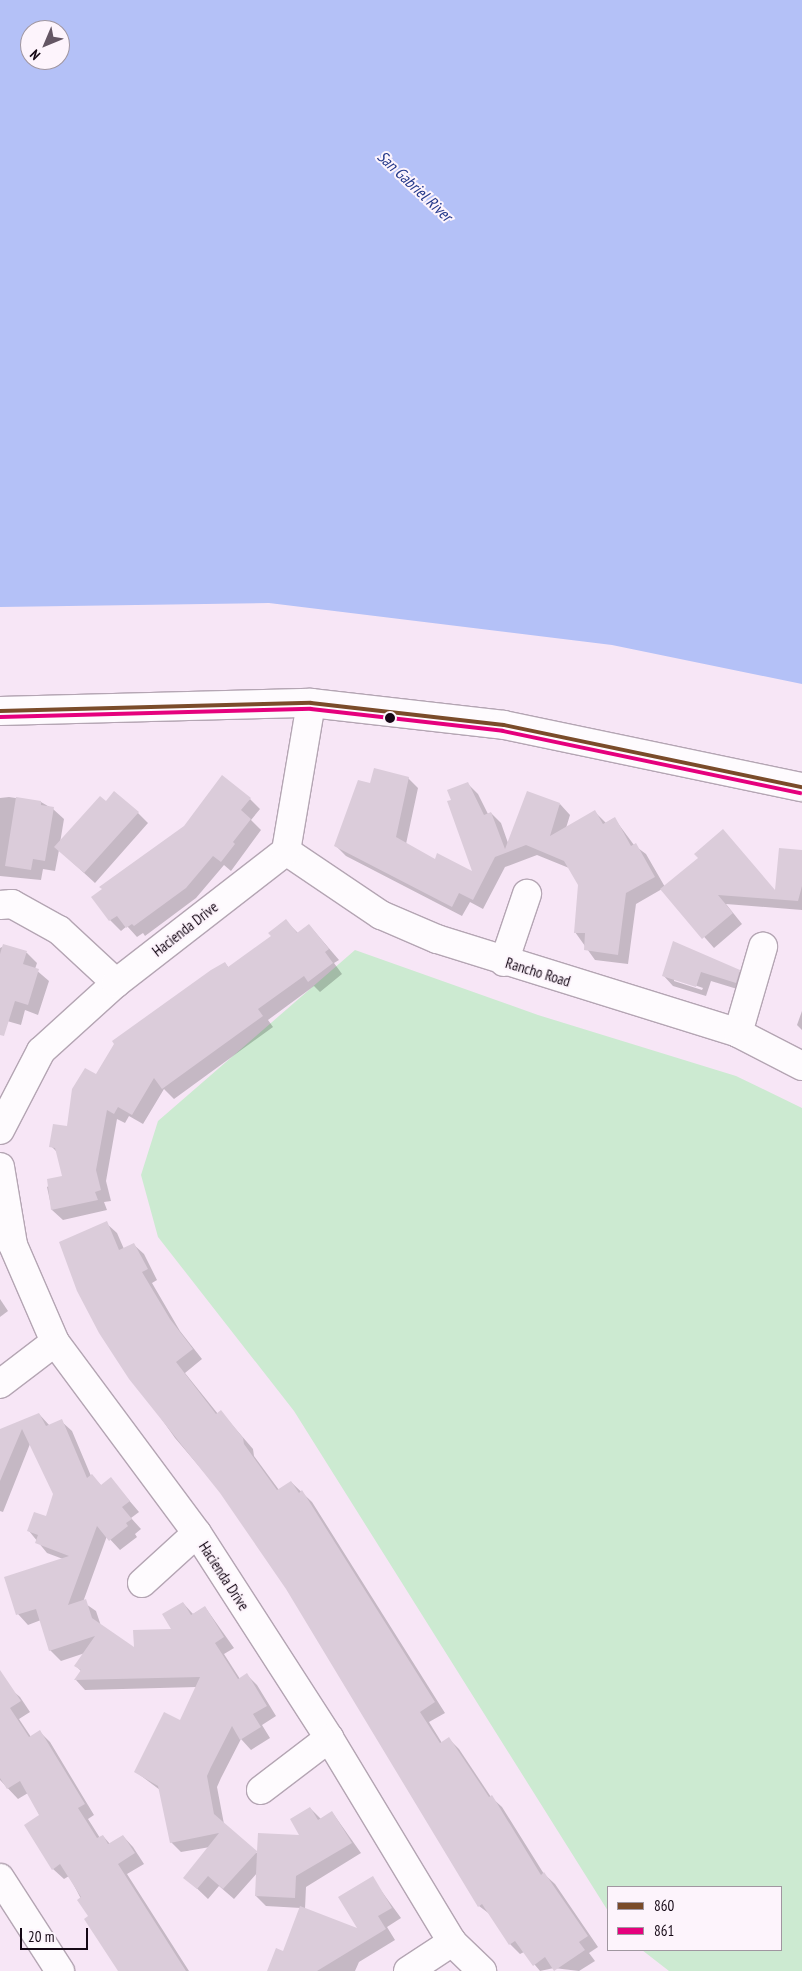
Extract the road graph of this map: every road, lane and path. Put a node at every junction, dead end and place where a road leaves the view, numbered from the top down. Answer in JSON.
{"nodes":[{"id":1,"x":311,"y":703,"type":"junction"},
{"id":2,"x":0,"y":711,"type":"edge"},
{"id":3,"x":802,"y":787,"type":"edge"},
{"id":4,"x":286,"y":851,"type":"junction"},
{"id":5,"x":527,"y":894,"type":"dead end"},
{"id":6,"x":0,"y":905,"type":"edge"},
{"id":7,"x":763,"y":947,"type":"dead end"},
{"id":8,"x":504,"y":962,"type":"junction"},
{"id":9,"x":116,"y":983,"type":"junction"},
{"id":10,"x":738,"y":1032,"type":"junction"},
{"id":11,"x":802,"y":1066,"type":"edge"},
{"id":12,"x":0,"y":1130,"type":"edge"},
{"id":13,"x":0,"y":1167,"type":"edge"},
{"id":14,"x":55,"y":1342,"type":"junction"},
{"id":15,"x":0,"y":1384,"type":"edge"},
{"id":16,"x":197,"y":1534,"type":"junction"},
{"id":17,"x":142,"y":1583,"type":"dead end"},
{"id":18,"x":329,"y":1738,"type":"junction"},
{"id":19,"x":261,"y":1790,"type":"dead end"},
{"id":20,"x":0,"y":1878,"type":"edge"},
{"id":21,"x":9,"y":1912,"type":"edge"},
{"id":22,"x":452,"y":1942,"type":"junction"},
{"id":23,"x":60,"y":1971,"type":"edge"},
{"id":24,"x":408,"y":1971,"type":"edge"},
{"id":25,"x":482,"y":1971,"type":"edge"}],
"edges":[{"from":1,"to":2,"type":"street"},
{"from":1,"to":3,"type":"street"},
{"from":1,"to":4,"type":"street"},
{"from":4,"to":8,"type":"street","name":"Rancho Road"},
{"from":4,"to":9,"type":"street","name":"Hacienda Drive"},
{"from":5,"to":8,"type":"street"},
{"from":6,"to":9,"type":"street"},
{"from":7,"to":10,"type":"street"},
{"from":8,"to":10,"type":"street","name":"Rancho Road"},
{"from":9,"to":12,"type":"street","name":"Hacienda Drive"},
{"from":10,"to":11,"type":"street","name":"Rancho Road"},
{"from":13,"to":14,"type":"street","name":"Hacienda Drive"},
{"from":14,"to":15,"type":"street"},
{"from":14,"to":16,"type":"street","name":"Hacienda Drive"},
{"from":16,"to":17,"type":"street"},
{"from":16,"to":18,"type":"street","name":"Hacienda Drive"},
{"from":18,"to":19,"type":"street"},
{"from":18,"to":22,"type":"street","name":"Hacienda Drive"},
{"from":20,"to":21,"type":"street"},
{"from":21,"to":23,"type":"street"},
{"from":22,"to":24,"type":"street"},
{"from":22,"to":25,"type":"street","name":"Hacienda Drive"}]}
